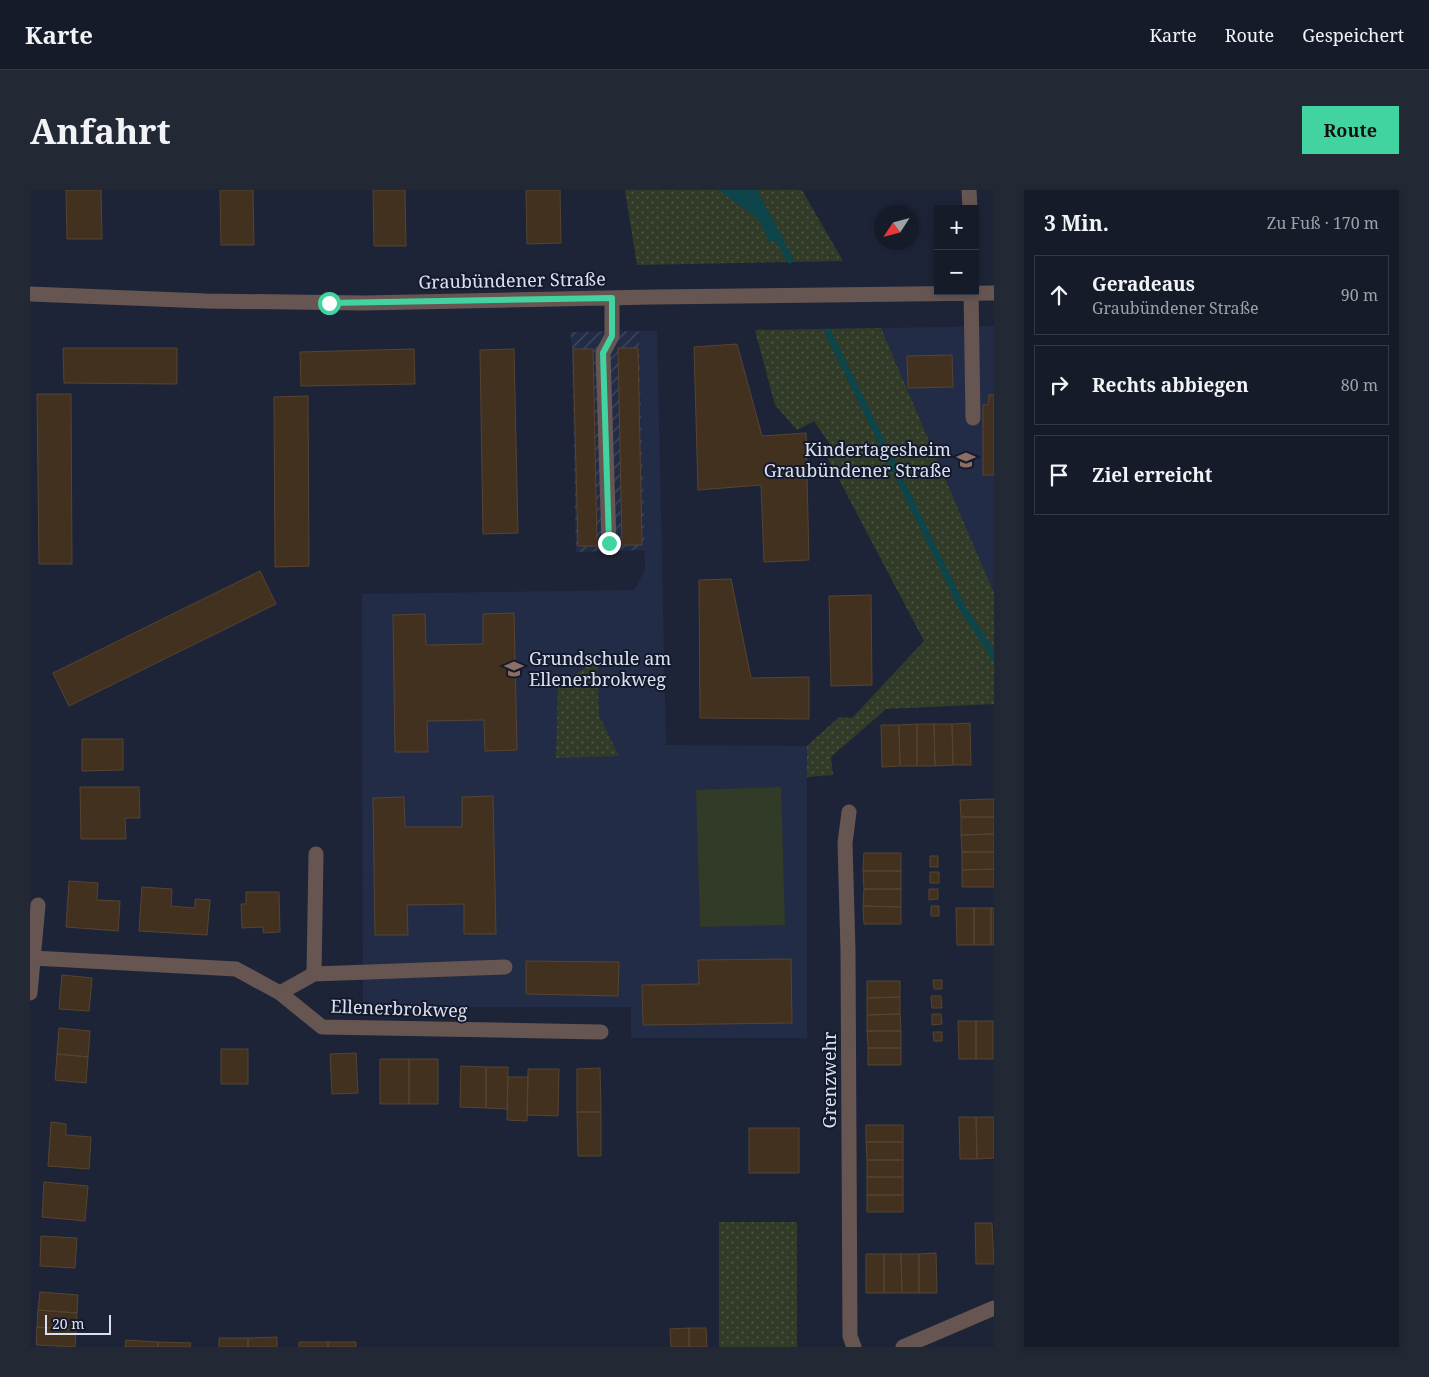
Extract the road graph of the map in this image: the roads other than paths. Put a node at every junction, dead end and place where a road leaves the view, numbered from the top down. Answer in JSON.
{"nodes":[{"id":1,"x":969,"y":190,"type":"edge"},
{"id":2,"x":970,"y":205,"type":"edge"},
{"id":3,"x":979,"y":292,"type":"edge"},
{"id":4,"x":934,"y":293,"type":"edge"},
{"id":5,"x":994,"y":293,"type":"edge"},
{"id":6,"x":30,"y":294,"type":"edge"},
{"id":7,"x":971,"y":295,"type":"edge"},
{"id":8,"x":612,"y":298,"type":"junction"},
{"id":9,"x":973,"y":418,"type":"dead end"},
{"id":10,"x":609,"y":543,"type":"dead end"},
{"id":11,"x":849,"y":812,"type":"dead end"},
{"id":12,"x":316,"y":854,"type":"dead end"},
{"id":13,"x":38,"y":905,"type":"dead end"},
{"id":14,"x":33,"y":958,"type":"junction"},
{"id":15,"x":505,"y":967,"type":"dead end"},
{"id":16,"x":314,"y":974,"type":"junction"},
{"id":17,"x":30,"y":993,"type":"edge"},
{"id":18,"x":280,"y":993,"type":"junction"},
{"id":19,"x":601,"y":1032,"type":"dead end"},
{"id":20,"x":994,"y":1308,"type":"edge"},
{"id":21,"x":854,"y":1347,"type":"edge"},
{"id":22,"x":902,"y":1347,"type":"edge"}],
"edges":[{"from":1,"to":2,"type":"street"},
{"from":3,"to":5,"type":"street","name":"Graubündener Straße"},
{"from":4,"to":8,"type":"street","name":"Graubündener Straße"},
{"from":6,"to":8,"type":"street","name":"Graubündener Straße"},
{"from":7,"to":9,"type":"street"},
{"from":8,"to":10,"type":"street"},
{"from":11,"to":21,"type":"street","name":"Grenzwehr"},
{"from":12,"to":16,"type":"street"},
{"from":13,"to":14,"type":"street"},
{"from":14,"to":17,"type":"street"},
{"from":14,"to":18,"type":"street","name":"Ellenerbrokweg"},
{"from":15,"to":16,"type":"street"},
{"from":16,"to":18,"type":"street"},
{"from":18,"to":19,"type":"street","name":"Ellenerbrokweg"},
{"from":20,"to":22,"type":"street"}]}
